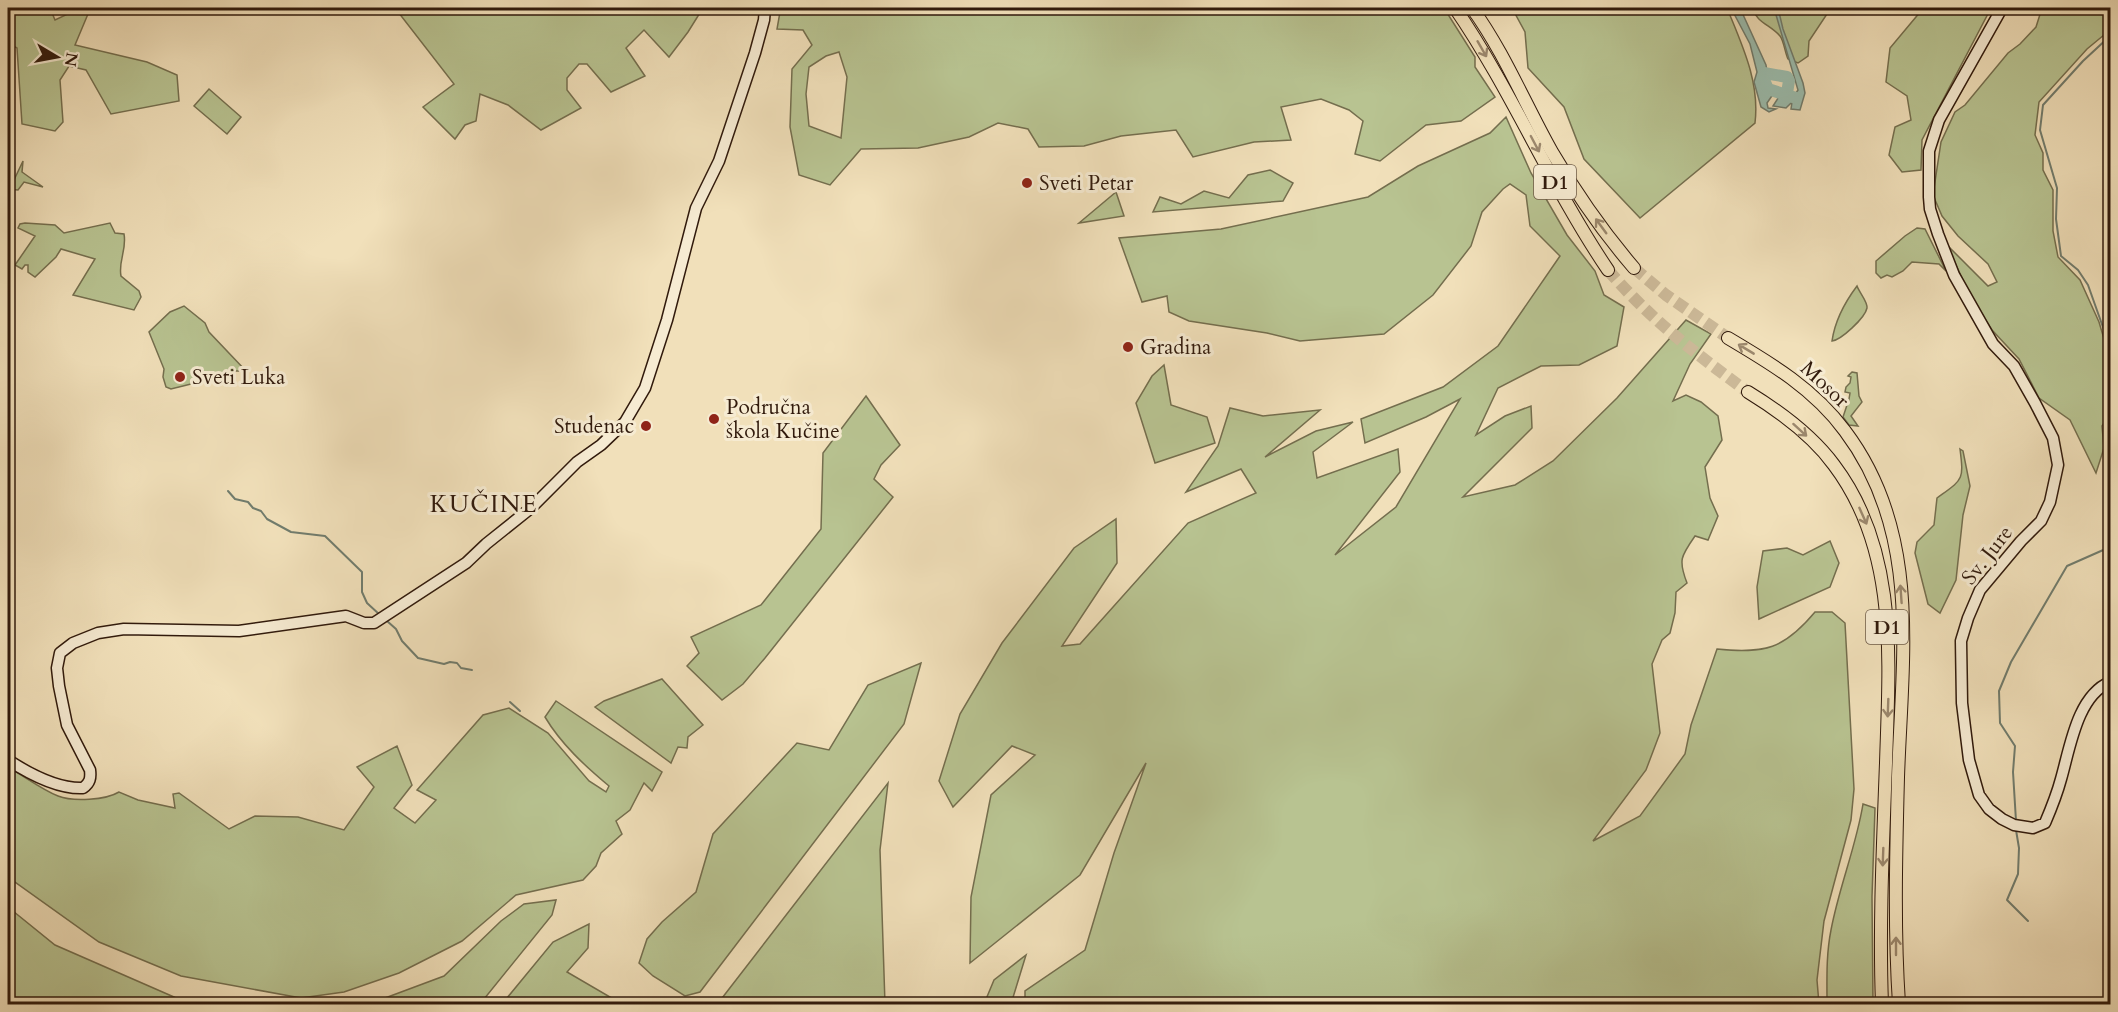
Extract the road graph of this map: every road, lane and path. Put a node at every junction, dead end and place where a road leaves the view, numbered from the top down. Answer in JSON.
{"nodes":[{"id":1,"x":765,"y":8,"type":"edge"},
{"id":2,"x":1455,"y":8,"type":"edge"},
{"id":3,"x":1472,"y":8,"type":"edge"},
{"id":4,"x":2002,"y":8,"type":"edge"},
{"id":5,"x":1513,"y":90,"type":"junction"},
{"id":6,"x":1634,"y":268,"type":"tunnel mouth"},
{"id":7,"x":1608,"y":270,"type":"tunnel mouth"},
{"id":8,"x":1728,"y":338,"type":"tunnel mouth"},
{"id":9,"x":1748,"y":392,"type":"tunnel mouth"},
{"id":10,"x":2110,"y":682,"type":"edge"},
{"id":11,"x":8,"y":760,"type":"edge"},
{"id":12,"x":1882,"y":1005,"type":"edge"},
{"id":13,"x":1899,"y":1005,"type":"edge"}],
"edges":[{"from":1,"to":11,"type":"main road"},
{"from":2,"to":5,"type":"highway","number":"D1","one_way":true},
{"from":3,"to":5,"type":"highway","number":"D1"},
{"from":4,"to":10,"type":"main road","name":"Sv. Jure"},
{"from":6,"to":5,"type":"highway","number":"D1","one_way":true},
{"from":5,"to":7,"type":"highway","number":"D1","one_way":true},
{"from":13,"to":8,"type":"highway","name":"Mosor","number":"D1","one_way":true},
{"from":9,"to":12,"type":"highway","number":"D1","one_way":true}]}
